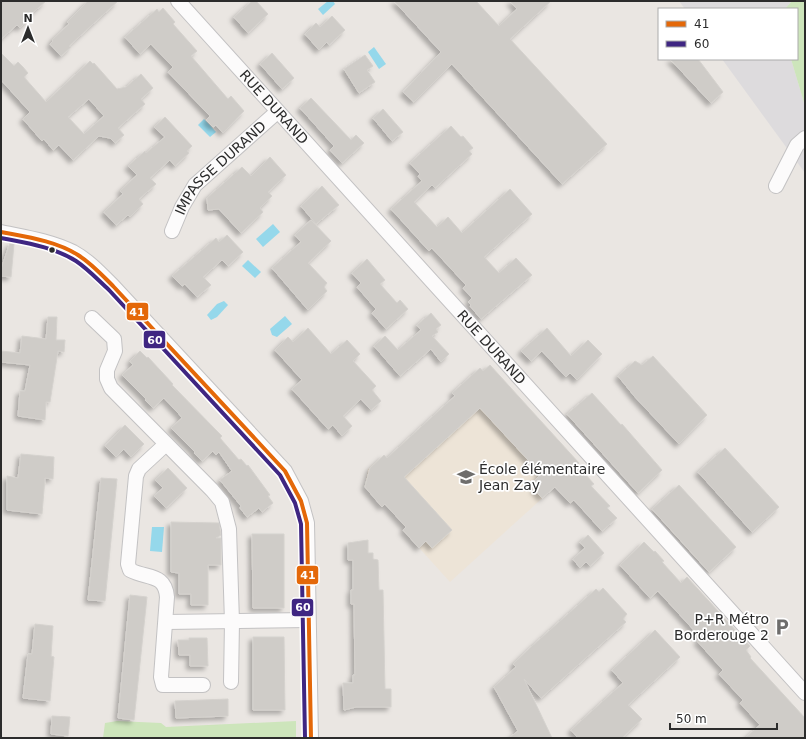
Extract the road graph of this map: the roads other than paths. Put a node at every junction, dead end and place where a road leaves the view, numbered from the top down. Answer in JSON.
{"nodes":[{"id":1,"x":178,"y":1,"type":"edge"},
{"id":2,"x":277,"y":112,"type":"junction"},
{"id":3,"x":805,"y":138,"type":"edge"},
{"id":4,"x":776,"y":186,"type":"dead end"},
{"id":5,"x":172,"y":231,"type":"dead end"},
{"id":6,"x":1,"y":232,"type":"edge"},
{"id":7,"x":92,"y":318,"type":"dead end"},
{"id":8,"x":166,"y":444,"type":"junction"},
{"id":9,"x":308,"y":620,"type":"junction"},
{"id":10,"x":166,"y":622,"type":"junction"},
{"id":11,"x":232,"y":622,"type":"junction"},
{"id":12,"x":231,"y":682,"type":"dead end"},
{"id":13,"x":203,"y":685,"type":"dead end"},
{"id":14,"x":805,"y":693,"type":"edge"},
{"id":15,"x":311,"y":738,"type":"edge"}],
"edges":[{"from":1,"to":2,"type":"street","name":"RUE DURAND"},
{"from":2,"to":5,"type":"street","name":"IMPASSE DURAND"},
{"from":2,"to":14,"type":"street","name":"RUE DURAND"},
{"from":3,"to":4,"type":"street"},
{"from":6,"to":9,"type":"street"},
{"from":7,"to":8,"type":"street"},
{"from":8,"to":10,"type":"street"},
{"from":8,"to":11,"type":"street"},
{"from":9,"to":11,"type":"street"},
{"from":9,"to":15,"type":"street"},
{"from":10,"to":11,"type":"street"},
{"from":10,"to":13,"type":"street"},
{"from":11,"to":12,"type":"street"}]}
